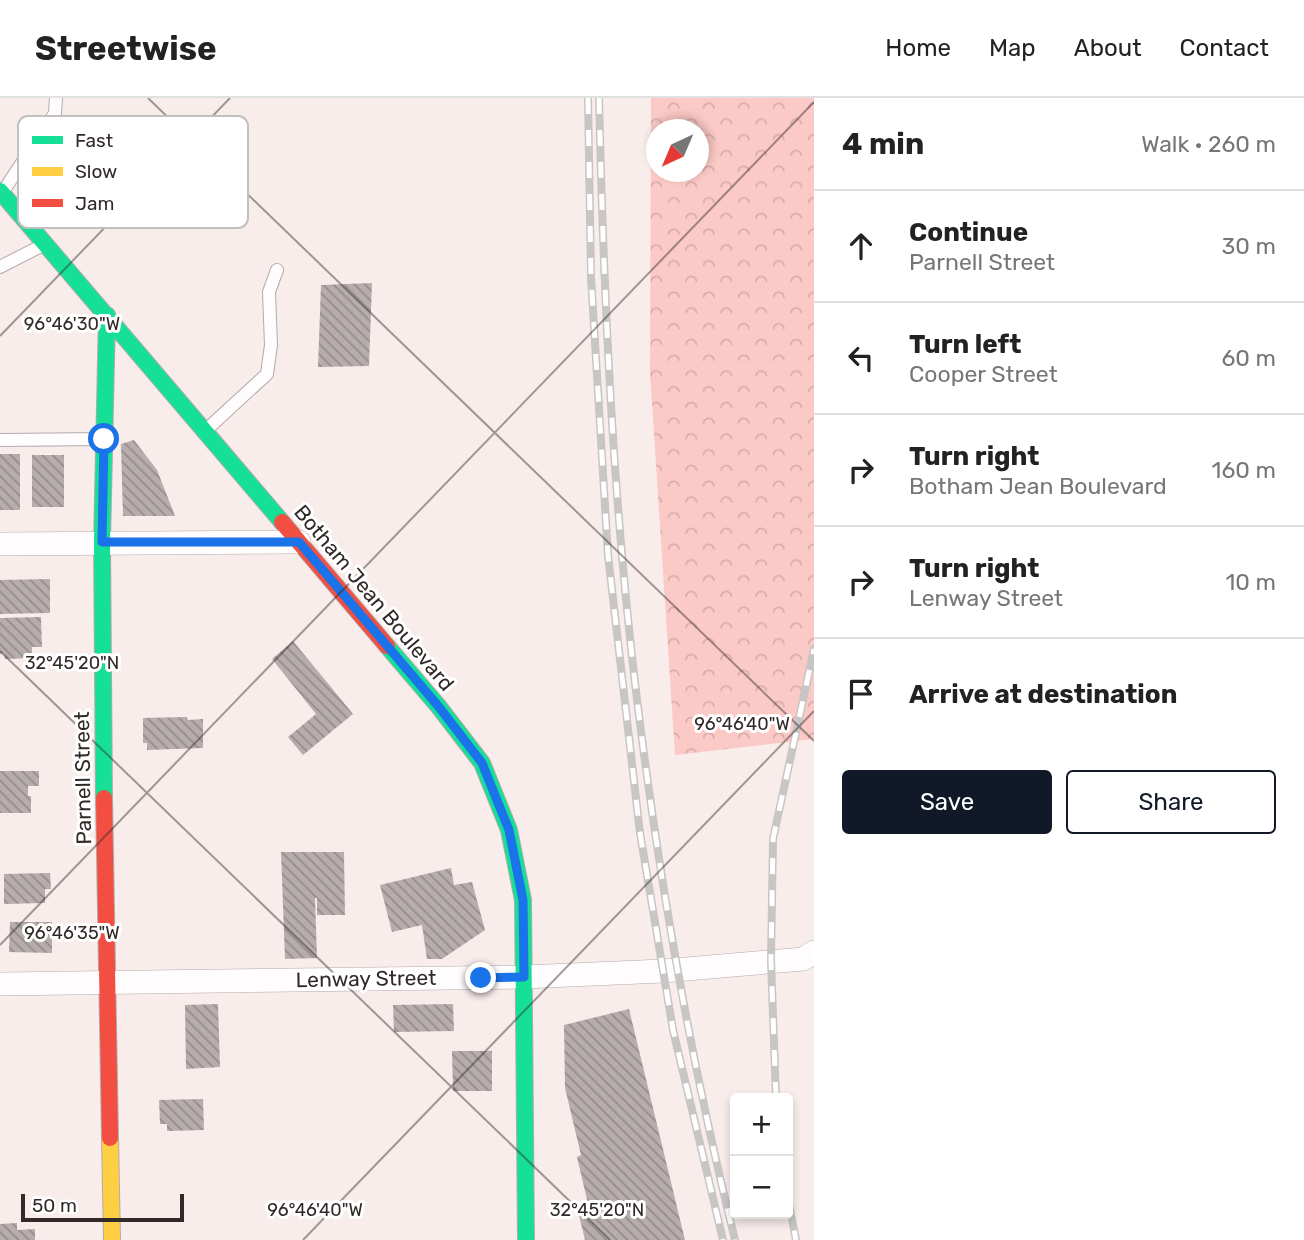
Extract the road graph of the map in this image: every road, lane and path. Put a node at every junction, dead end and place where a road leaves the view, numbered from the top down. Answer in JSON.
{"nodes":[{"id":1,"x":56,"y":98,"type":"edge"},
{"id":2,"x":53,"y":116,"type":"edge"},
{"id":3,"x":18,"y":167,"type":"edge"},
{"id":4,"x":1,"y":192,"type":"edge"},
{"id":5,"x":18,"y":212,"type":"edge"},
{"id":6,"x":32,"y":228,"type":"edge"},
{"id":7,"x":46,"y":244,"type":"junction"},
{"id":8,"x":0,"y":267,"type":"edge"},
{"id":9,"x":277,"y":270,"type":"dead end"},
{"id":10,"x":107,"y":316,"type":"junction"},
{"id":11,"x":205,"y":432,"type":"junction"},
{"id":12,"x":104,"y":439,"type":"junction"},
{"id":13,"x":0,"y":440,"type":"edge"},
{"id":14,"x":102,"y":542,"type":"junction"},
{"id":15,"x":299,"y":542,"type":"junction"},
{"id":16,"x":0,"y":544,"type":"edge"},
{"id":17,"x":814,"y":952,"type":"edge"},
{"id":18,"x":524,"y":977,"type":"junction"},
{"id":19,"x":106,"y":982,"type":"junction"},
{"id":20,"x":0,"y":984,"type":"edge"},
{"id":21,"x":112,"y":1240,"type":"edge"},
{"id":22,"x":526,"y":1240,"type":"edge"}],
"edges":[{"from":1,"to":2,"type":"lane"},
{"from":3,"to":4,"type":"lane"},
{"from":4,"to":5,"type":"main road","name":"Botham Jean Boulevard"},
{"from":6,"to":7,"type":"main road","name":"Botham Jean Boulevard"},
{"from":7,"to":8,"type":"lane"},
{"from":7,"to":10,"type":"main road","name":"Botham Jean Boulevard"},
{"from":9,"to":11,"type":"lane"},
{"from":10,"to":11,"type":"main road","name":"Botham Jean Boulevard"},
{"from":10,"to":12,"type":"main road","name":"Parnell Street"},
{"from":11,"to":15,"type":"main road","name":"Botham Jean Boulevard"},
{"from":12,"to":13,"type":"lane"},
{"from":12,"to":14,"type":"main road","name":"Parnell Street"},
{"from":14,"to":15,"type":"street"},
{"from":14,"to":16,"type":"street"},
{"from":14,"to":19,"type":"main road","name":"Parnell Street"},
{"from":15,"to":18,"type":"main road","name":"Botham Jean Boulevard"},
{"from":17,"to":18,"type":"street","name":"Lenway Street"},
{"from":18,"to":19,"type":"street","name":"Lenway Street"},
{"from":18,"to":22,"type":"main road","name":"Botham Jean Boulevard"},
{"from":19,"to":20,"type":"street","name":"Lenway Street"},
{"from":19,"to":21,"type":"main road","name":"Parnell Street"}]}
